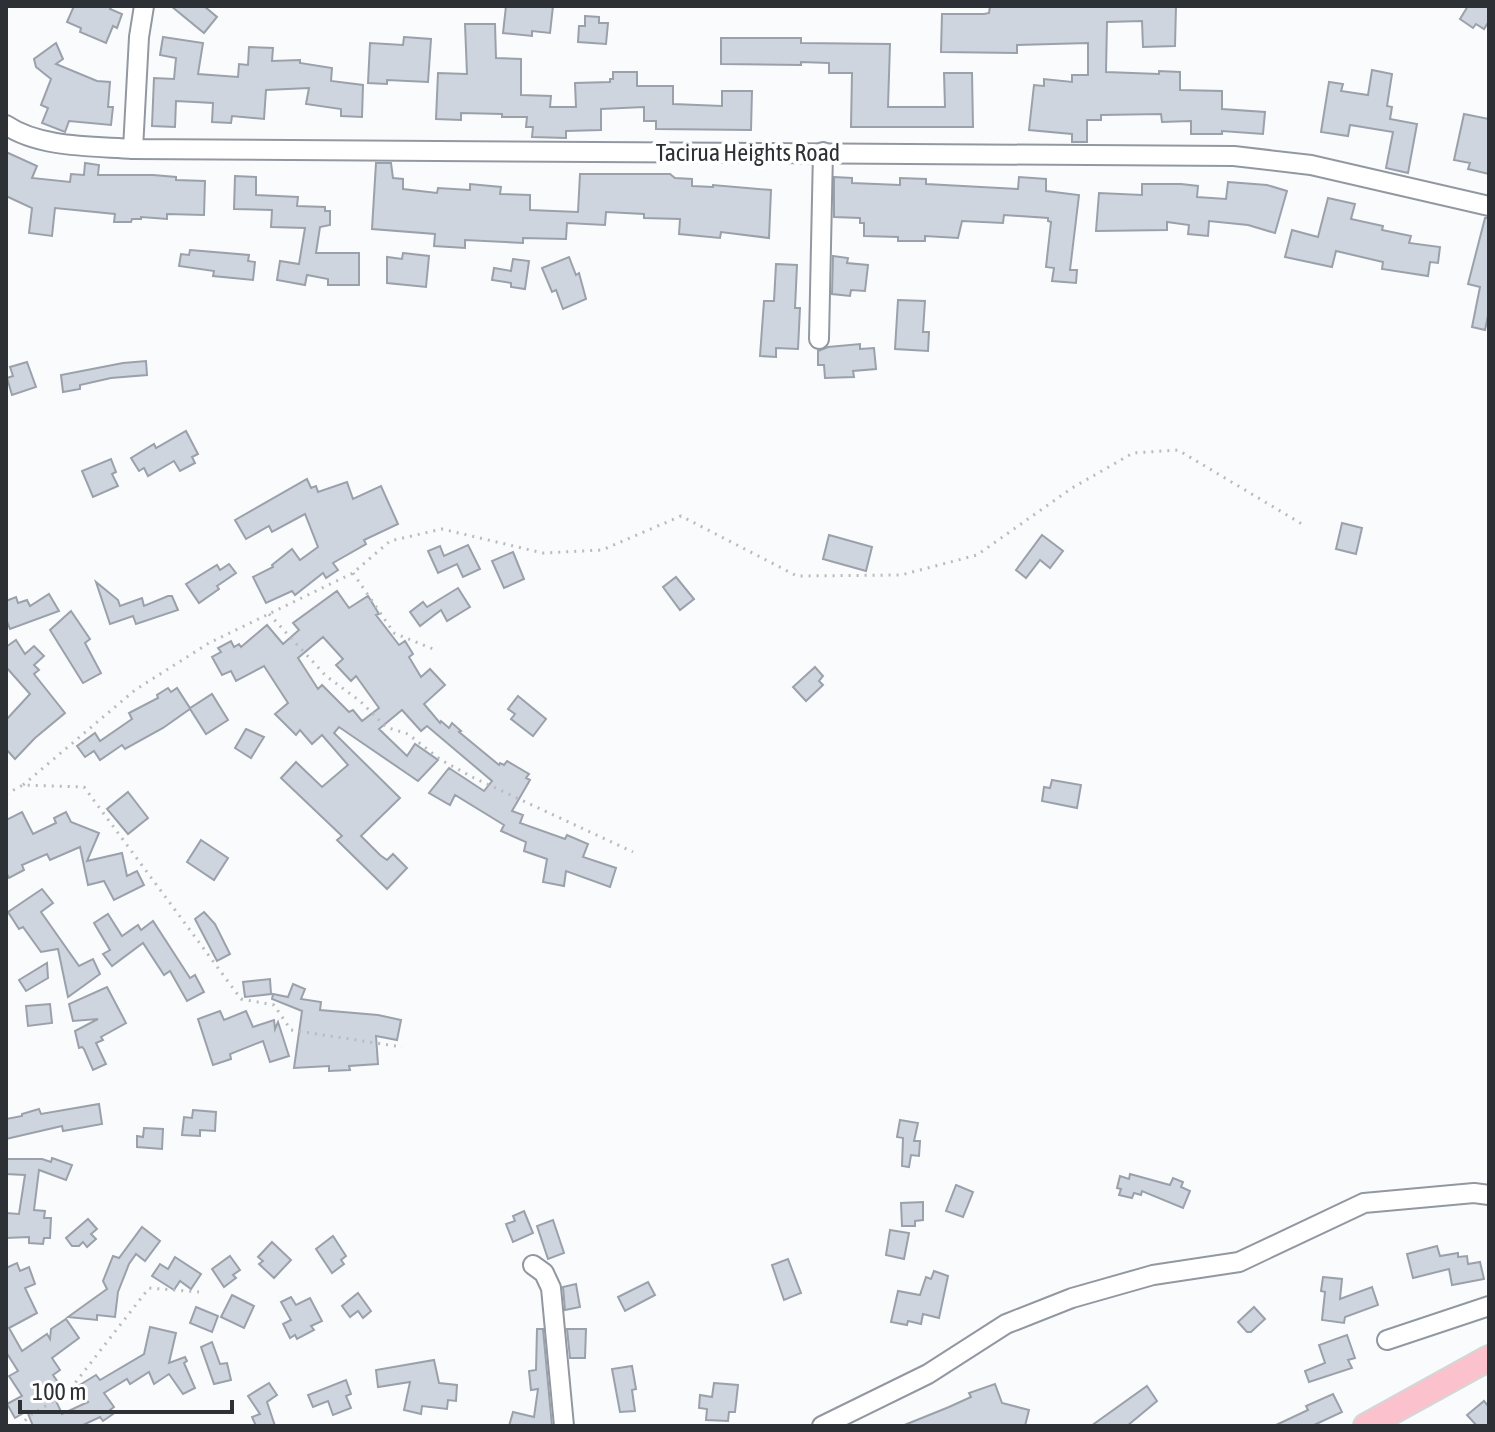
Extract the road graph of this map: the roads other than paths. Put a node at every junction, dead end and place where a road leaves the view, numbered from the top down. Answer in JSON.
{"nodes":[{"id":1,"x":144,"y":6,"type":"edge"},
{"id":2,"x":6,"y":125,"type":"edge"},
{"id":3,"x":133,"y":149,"type":"junction"},
{"id":4,"x":823,"y":152,"type":"junction"},
{"id":5,"x":1489,"y":206,"type":"edge"},
{"id":6,"x":819,"y":339,"type":"dead end"},
{"id":7,"x":1489,"y":1195,"type":"edge"},
{"id":8,"x":533,"y":1265,"type":"dead end"},
{"id":9,"x":1489,"y":1306,"type":"edge"},
{"id":10,"x":1387,"y":1340,"type":"dead end"},
{"id":11,"x":1489,"y":1358,"type":"edge"},
{"id":12,"x":564,"y":1426,"type":"edge"},
{"id":13,"x":822,"y":1426,"type":"edge"},
{"id":14,"x":1366,"y":1426,"type":"edge"}],
"edges":[{"from":1,"to":3,"type":"street"},
{"from":2,"to":3,"type":"street","name":"Tacirua Heights Road"},
{"from":3,"to":4,"type":"street","name":"Tacirua Heights Road"},
{"from":4,"to":5,"type":"street","name":"Tacirua Heights Road"},
{"from":4,"to":6,"type":"street"},
{"from":7,"to":13,"type":"street"},
{"from":8,"to":12,"type":"street"},
{"from":9,"to":10,"type":"street"},
{"from":11,"to":14,"type":"main road"}]}
